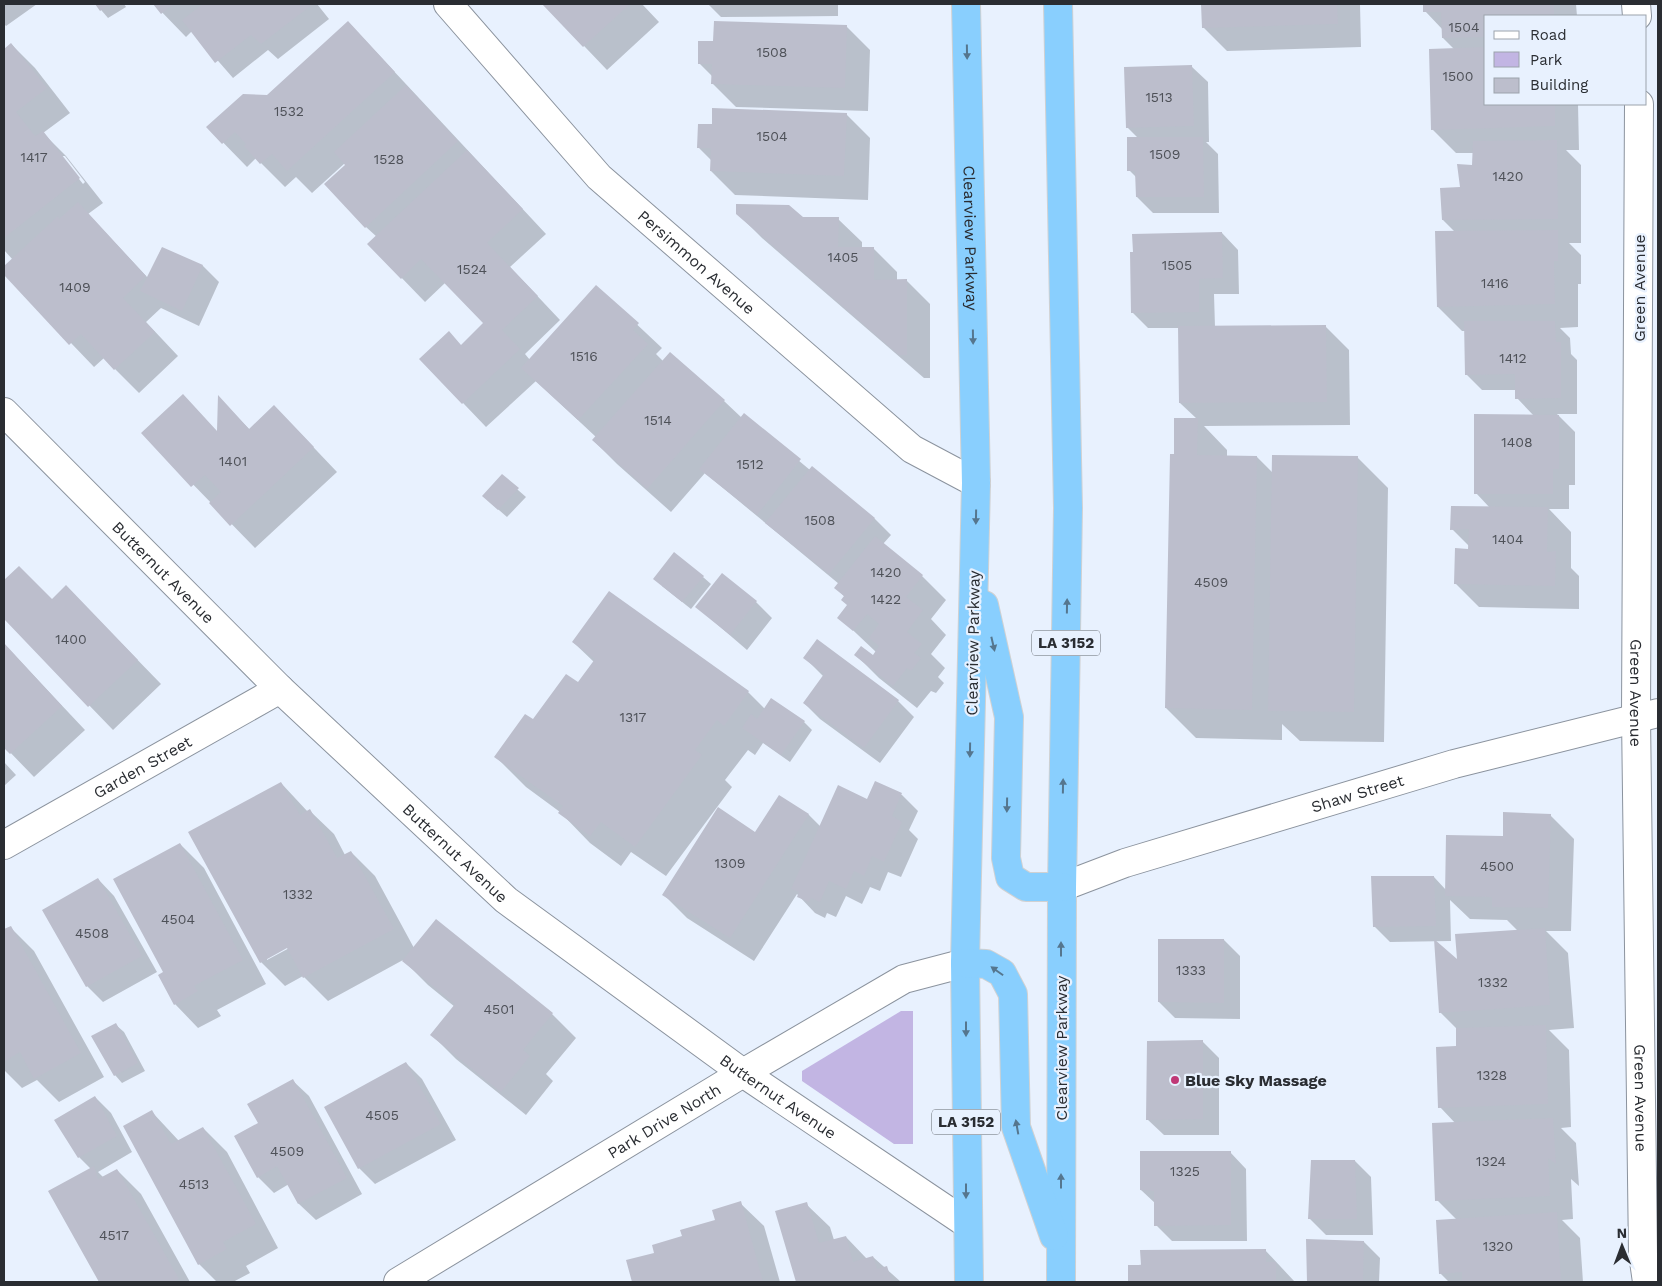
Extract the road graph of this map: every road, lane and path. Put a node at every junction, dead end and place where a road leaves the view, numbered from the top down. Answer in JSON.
{"nodes":[{"id":1,"x":448,"y":4,"type":"edge"},
{"id":2,"x":966,"y":4,"type":"edge"},
{"id":3,"x":1058,"y":4,"type":"edge"},
{"id":4,"x":1639,"y":105,"type":"edge"},
{"id":5,"x":1649,"y":170,"type":"edge"},
{"id":6,"x":4,"y":412,"type":"edge"},
{"id":7,"x":976,"y":483,"type":"junction"},
{"id":8,"x":975,"y":562,"type":"junction"},
{"id":9,"x":280,"y":689,"type":"junction"},
{"id":10,"x":1647,"y":715,"type":"edge"},
{"id":11,"x":4,"y":845,"type":"edge"},
{"id":12,"x":1062,"y":887,"type":"junction"},
{"id":13,"x":965,"y":963,"type":"junction"},
{"id":14,"x":743,"y":1073,"type":"junction"},
{"id":15,"x":966,"y":1223,"type":"junction"},
{"id":16,"x":1651,"y":1253,"type":"edge"},
{"id":17,"x":1061,"y":1269,"type":"edge"},
{"id":18,"x":398,"y":1282,"type":"edge"},
{"id":19,"x":969,"y":1282,"type":"edge"},
{"id":20,"x":1647,"y":1282,"type":"edge"}],
"edges":[{"from":1,"to":7,"type":"street","name":"Persimmon Avenue"},
{"from":2,"to":7,"type":"highway","name":"Clearview Parkway","number":"LA 3152","one_way":true},
{"from":12,"to":3,"type":"highway","name":"Clearview Parkway","number":"LA 3152","one_way":true},
{"from":4,"to":5,"type":"street","name":"Green Avenue"},
{"from":5,"to":10,"type":"street","name":"Green Avenue"},
{"from":6,"to":9,"type":"street","name":"Butternut Avenue"},
{"from":7,"to":8,"type":"highway","name":"Clearview Parkway","number":"LA 3152","one_way":true},
{"from":8,"to":12,"type":"highway","one_way":true},
{"from":8,"to":13,"type":"highway","name":"Clearview Parkway","number":"LA 3152","one_way":true},
{"from":9,"to":11,"type":"street","name":"Garden Street"},
{"from":9,"to":14,"type":"street","name":"Butternut Avenue"},
{"from":10,"to":12,"type":"street","name":"Shaw Street"},
{"from":10,"to":16,"type":"street","name":"Green Avenue"},
{"from":17,"to":12,"type":"highway","name":"Clearview Parkway","number":"LA 3152","one_way":true},
{"from":13,"to":14,"type":"street","name":"Park Drive North"},
{"from":13,"to":15,"type":"highway","name":"Clearview Parkway","number":"LA 3152","one_way":true},
{"from":17,"to":13,"type":"highway","one_way":true},
{"from":14,"to":15,"type":"street","name":"Butternut Avenue"},
{"from":14,"to":18,"type":"street","name":"Park Drive North"},
{"from":15,"to":19,"type":"highway","name":"Clearview Parkway","number":"LA 3152"},
{"from":16,"to":20,"type":"street","name":"Green Avenue"}]}
